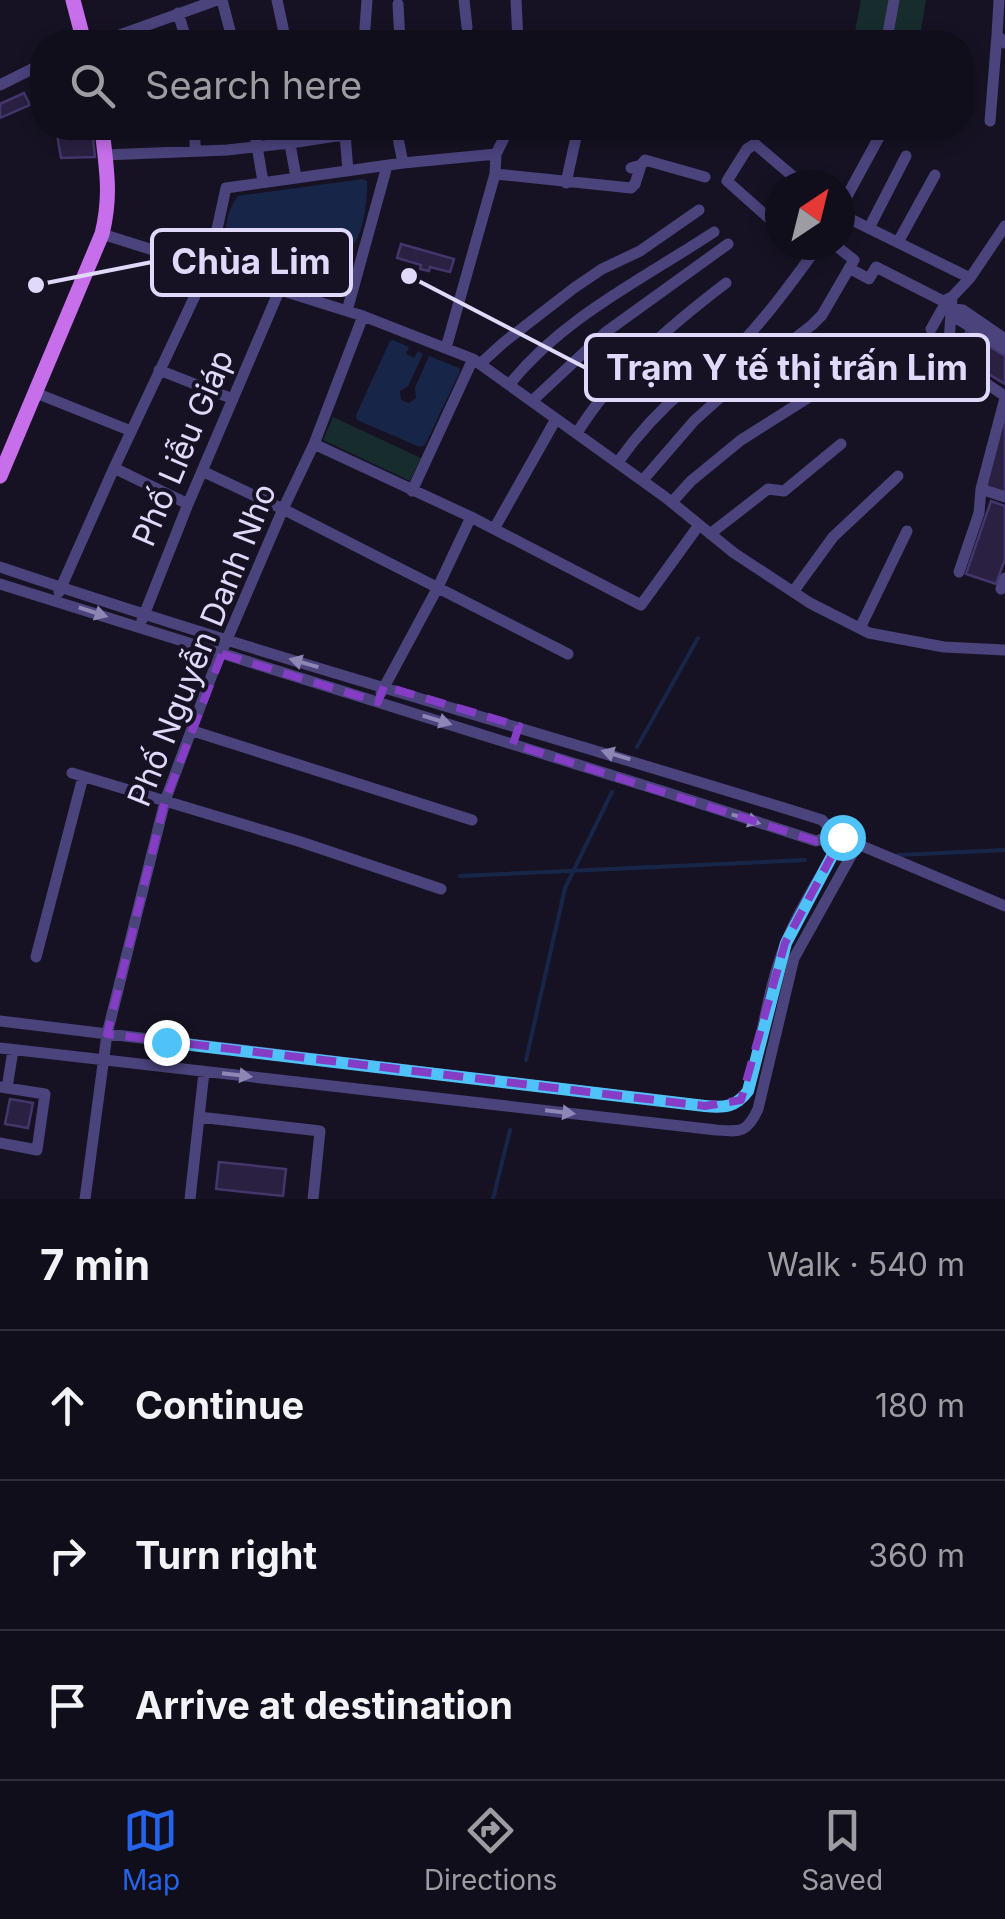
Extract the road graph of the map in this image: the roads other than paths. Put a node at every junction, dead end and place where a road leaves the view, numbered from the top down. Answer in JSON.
{"nodes":[{"id":1,"x":73,"y":0,"type":"edge"},
{"id":2,"x":219,"y":0,"type":"edge"},
{"id":3,"x":277,"y":0,"type":"edge"},
{"id":4,"x":366,"y":0,"type":"edge"},
{"id":5,"x":464,"y":0,"type":"edge"},
{"id":6,"x":516,"y":0,"type":"edge"},
{"id":7,"x":894,"y":0,"type":"edge"},
{"id":8,"x":398,"y":4,"type":"dead end"},
{"id":9,"x":1001,"y":5,"type":"edge"},
{"id":10,"x":178,"y":14,"type":"junction"},
{"id":11,"x":467,"y":27,"type":"dead end"},
{"id":12,"x":84,"y":30,"type":"edge"},
{"id":13,"x":134,"y":30,"type":"edge"},
{"id":14,"x":183,"y":30,"type":"edge"},
{"id":15,"x":229,"y":30,"type":"edge"},
{"id":16,"x":283,"y":30,"type":"edge"},
{"id":17,"x":365,"y":30,"type":"edge"},
{"id":18,"x":399,"y":30,"type":"edge"},
{"id":19,"x":517,"y":30,"type":"edge"},
{"id":20,"x":889,"y":30,"type":"edge"},
{"id":21,"x":1001,"y":39,"type":"edge"},
{"id":22,"x":30,"y":70,"type":"edge"},
{"id":23,"x":0,"y":85,"type":"edge"},
{"id":24,"x":990,"y":121,"type":"dead end"},
{"id":25,"x":103,"y":140,"type":"edge"},
{"id":26,"x":195,"y":140,"type":"edge"},
{"id":27,"x":257,"y":140,"type":"edge"},
{"id":28,"x":289,"y":140,"type":"edge"},
{"id":29,"x":306,"y":140,"type":"edge"},
{"id":30,"x":353,"y":140,"type":"edge"},
{"id":31,"x":396,"y":140,"type":"edge"},
{"id":32,"x":503,"y":140,"type":"edge"},
{"id":33,"x":575,"y":140,"type":"edge"},
{"id":34,"x":878,"y":140,"type":"edge"},
{"id":35,"x":290,"y":143,"type":"junction"},
{"id":36,"x":259,"y":146,"type":"junction"},
{"id":37,"x":195,"y":151,"type":"junction"},
{"id":38,"x":496,"y":154,"type":"junction"},
{"id":39,"x":105,"y":155,"type":"junction"},
{"id":40,"x":906,"y":156,"type":"dead end"},
{"id":41,"x":403,"y":163,"type":"junction"},
{"id":42,"x":387,"y":166,"type":"junction"},
{"id":43,"x":785,"y":170,"type":"edge"},
{"id":44,"x":348,"y":171,"type":"junction"},
{"id":45,"x":495,"y":174,"type":"junction"},
{"id":46,"x":935,"y":175,"type":"dead end"},
{"id":47,"x":705,"y":177,"type":"dead end"},
{"id":48,"x":296,"y":178,"type":"junction"},
{"id":49,"x":263,"y":182,"type":"junction"},
{"id":50,"x":566,"y":182,"type":"junction"},
{"id":51,"x":855,"y":183,"type":"edge"},
{"id":52,"x":699,"y":210,"type":"dead end"},
{"id":53,"x":765,"y":215,"type":"edge"},
{"id":54,"x":855,"y":220,"type":"edge"},
{"id":55,"x":869,"y":228,"type":"junction"},
{"id":56,"x":714,"y":232,"type":"dead end"},
{"id":57,"x":102,"y":234,"type":"junction"},
{"id":58,"x":1003,"y":234,"type":"edge"},
{"id":59,"x":898,"y":242,"type":"junction"},
{"id":60,"x":728,"y":244,"type":"dead end"},
{"id":61,"x":809,"y":260,"type":"edge"},
{"id":62,"x":854,"y":260,"type":"edge"},
{"id":63,"x":208,"y":266,"type":"junction"},
{"id":64,"x":850,"y":268,"type":"junction"},
{"id":65,"x":970,"y":278,"type":"junction"},
{"id":66,"x":726,"y":283,"type":"dead end"},
{"id":67,"x":279,"y":291,"type":"junction"},
{"id":68,"x":951,"y":305,"type":"junction"},
{"id":69,"x":347,"y":312,"type":"junction"},
{"id":70,"x":362,"y":316,"type":"junction"},
{"id":71,"x":932,"y":328,"type":"dead end"},
{"id":72,"x":1005,"y":339,"type":"edge"},
{"id":73,"x":446,"y":348,"type":"junction"},
{"id":74,"x":1005,"y":348,"type":"edge"},
{"id":75,"x":850,"y":360,"type":"dead end"},
{"id":76,"x":476,"y":362,"type":"junction"},
{"id":77,"x":159,"y":370,"type":"junction"},
{"id":78,"x":509,"y":385,"type":"junction"},
{"id":79,"x":36,"y":393,"type":"junction"},
{"id":80,"x":1005,"y":397,"type":"edge"},
{"id":81,"x":233,"y":399,"type":"junction"},
{"id":82,"x":532,"y":402,"type":"junction"},
{"id":83,"x":556,"y":418,"type":"junction"},
{"id":84,"x":130,"y":431,"type":"junction"},
{"id":85,"x":577,"y":433,"type":"junction"},
{"id":86,"x":314,"y":444,"type":"junction"},
{"id":87,"x":841,"y":444,"type":"dead end"},
{"id":88,"x":618,"y":462,"type":"junction"},
{"id":89,"x":114,"y":468,"type":"junction"},
{"id":90,"x":202,"y":470,"type":"junction"},
{"id":91,"x":0,"y":476,"type":"edge"},
{"id":92,"x":898,"y":476,"type":"dead end"},
{"id":93,"x":643,"y":480,"type":"junction"},
{"id":94,"x":982,"y":489,"type":"junction"},
{"id":95,"x":412,"y":490,"type":"junction"},
{"id":96,"x":1005,"y":498,"type":"edge"},
{"id":97,"x":672,"y":502,"type":"junction"},
{"id":98,"x":188,"y":504,"type":"junction"},
{"id":99,"x":284,"y":508,"type":"junction"},
{"id":100,"x":471,"y":516,"type":"junction"},
{"id":101,"x":699,"y":525,"type":"junction"},
{"id":102,"x":494,"y":528,"type":"junction"},
{"id":103,"x":907,"y":531,"type":"dead end"},
{"id":104,"x":710,"y":534,"type":"junction"},
{"id":105,"x":0,"y":566,"type":"edge"},
{"id":106,"x":960,"y":572,"type":"dead end"},
{"id":107,"x":0,"y":584,"type":"edge"},
{"id":108,"x":438,"y":588,"type":"junction"},
{"id":109,"x":793,"y":592,"type":"junction"},
{"id":110,"x":59,"y":594,"type":"junction"},
{"id":111,"x":144,"y":614,"type":"junction"},
{"id":112,"x":140,"y":628,"type":"junction"},
{"id":113,"x":860,"y":628,"type":"junction"},
{"id":114,"x":228,"y":640,"type":"junction"},
{"id":115,"x":1005,"y":650,"type":"edge"},
{"id":116,"x":222,"y":654,"type":"junction"},
{"id":117,"x":568,"y":654,"type":"dead end"},
{"id":118,"x":384,"y":686,"type":"junction"},
{"id":119,"x":378,"y":702,"type":"junction"},
{"id":120,"x":519,"y":726,"type":"junction"},
{"id":121,"x":193,"y":731,"type":"junction"},
{"id":122,"x":513,"y":744,"type":"junction"},
{"id":123,"x":165,"y":801,"type":"junction"},
{"id":124,"x":472,"y":820,"type":"dead end"},
{"id":125,"x":839,"y":836,"type":"junction"},
{"id":126,"x":856,"y":844,"type":"junction"},
{"id":127,"x":441,"y":889,"type":"dead end"},
{"id":128,"x":1005,"y":906,"type":"edge"},
{"id":129,"x":36,"y":957,"type":"dead end"},
{"id":130,"x":0,"y":1022,"type":"edge"},
{"id":131,"x":107,"y":1034,"type":"junction"},
{"id":132,"x":7,"y":1049,"type":"edge"},
{"id":133,"x":105,"y":1060,"type":"junction"},
{"id":134,"x":204,"y":1072,"type":"junction"},
{"id":135,"x":466,"y":1078,"type":"junction"},
{"id":136,"x":4,"y":1087,"type":"edge"},
{"id":137,"x":465,"y":1102,"type":"junction"},
{"id":138,"x":735,"y":1104,"type":"junction"},
{"id":139,"x":199,"y":1117,"type":"junction"},
{"id":140,"x":747,"y":1128,"type":"junction"},
{"id":141,"x":0,"y":1143,"type":"edge"},
{"id":142,"x":85,"y":1199,"type":"edge"},
{"id":143,"x":190,"y":1199,"type":"edge"},
{"id":144,"x":313,"y":1199,"type":"edge"}],
"edges":[{"from":1,"to":12,"type":"main road"},
{"from":2,"to":10,"type":"street"},
{"from":2,"to":15,"type":"street"},
{"from":3,"to":16,"type":"street"},
{"from":4,"to":17,"type":"street"},
{"from":5,"to":11,"type":"street"},
{"from":6,"to":19,"type":"street"},
{"from":7,"to":20,"type":"street"},
{"from":8,"to":18,"type":"street"},
{"from":9,"to":21,"type":"street"},
{"from":10,"to":13,"type":"street"},
{"from":10,"to":14,"type":"street"},
{"from":21,"to":24,"type":"street"},
{"from":22,"to":23,"type":"street"},
{"from":25,"to":39,"type":"main road"},
{"from":26,"to":37,"type":"street"},
{"from":27,"to":36,"type":"street"},
{"from":28,"to":35,"type":"street"},
{"from":29,"to":35,"type":"street"},
{"from":30,"to":44,"type":"street"},
{"from":31,"to":41,"type":"street"},
{"from":32,"to":38,"type":"street"},
{"from":33,"to":50,"type":"street"},
{"from":34,"to":51,"type":"street"},
{"from":35,"to":36,"type":"street"},
{"from":35,"to":48,"type":"street"},
{"from":36,"to":37,"type":"street"},
{"from":36,"to":49,"type":"street"},
{"from":37,"to":39,"type":"street"},
{"from":38,"to":41,"type":"street"},
{"from":38,"to":45,"type":"street"},
{"from":39,"to":57,"type":"main road"},
{"from":40,"to":55,"type":"street"},
{"from":41,"to":42,"type":"street"},
{"from":42,"to":44,"type":"street"},
{"from":42,"to":69,"type":"street"},
{"from":43,"to":53,"type":"street"},
{"from":44,"to":48,"type":"street"},
{"from":45,"to":50,"type":"street"},
{"from":45,"to":73,"type":"street"},
{"from":46,"to":59,"type":"street"},
{"from":47,"to":50,"type":"street"},
{"from":48,"to":49,"type":"street"},
{"from":49,"to":63,"type":"street"},
{"from":52,"to":76,"type":"street"},
{"from":54,"to":55,"type":"street"},
{"from":55,"to":59,"type":"street"},
{"from":56,"to":78,"type":"street"},
{"from":57,"to":63,"type":"street"},
{"from":57,"to":79,"type":"main road"},
{"from":58,"to":65,"type":"street"},
{"from":59,"to":65,"type":"street"},
{"from":60,"to":82,"type":"street"},
{"from":61,"to":88,"type":"street"},
{"from":62,"to":64,"type":"street"},
{"from":63,"to":67,"type":"street"},
{"from":63,"to":77,"type":"street"},
{"from":64,"to":68,"type":"street"},
{"from":64,"to":93,"type":"street"},
{"from":65,"to":68,"type":"street"},
{"from":66,"to":85,"type":"street"},
{"from":67,"to":69,"type":"street"},
{"from":67,"to":81,"type":"street","name":"Phố Liễu Giáp"},
{"from":68,"to":71,"type":"street"},
{"from":68,"to":72,"type":"street"},
{"from":68,"to":74,"type":"street"},
{"from":68,"to":80,"type":"street"},
{"from":69,"to":70,"type":"street"},
{"from":70,"to":73,"type":"street"},
{"from":70,"to":86,"type":"street","name":"Phố Nguyễn Danh Nho"},
{"from":73,"to":76,"type":"street"},
{"from":75,"to":97,"type":"street"},
{"from":76,"to":78,"type":"street"},
{"from":76,"to":95,"type":"street"},
{"from":77,"to":81,"type":"street"},
{"from":77,"to":84,"type":"street"},
{"from":78,"to":82,"type":"street"},
{"from":79,"to":84,"type":"street"},
{"from":79,"to":91,"type":"main road"},
{"from":80,"to":94,"type":"street"},
{"from":81,"to":90,"type":"street","name":"Phố Liễu Giáp"},
{"from":82,"to":83,"type":"street"},
{"from":83,"to":85,"type":"street"},
{"from":83,"to":102,"type":"street"},
{"from":84,"to":89,"type":"street"},
{"from":85,"to":88,"type":"street"},
{"from":86,"to":95,"type":"street"},
{"from":86,"to":99,"type":"street","name":"Phố Nguyễn Danh Nho"},
{"from":87,"to":104,"type":"street"},
{"from":88,"to":93,"type":"street"},
{"from":89,"to":98,"type":"street"},
{"from":89,"to":110,"type":"street"},
{"from":90,"to":98,"type":"street","name":"Phố Liễu Giáp"},
{"from":90,"to":99,"type":"street"},
{"from":92,"to":109,"type":"street"},
{"from":93,"to":97,"type":"street"},
{"from":94,"to":96,"type":"street"},
{"from":94,"to":106,"type":"street"},
{"from":95,"to":100,"type":"street"},
{"from":97,"to":101,"type":"street"},
{"from":98,"to":111,"type":"street","name":"Phố Liễu Giáp"},
{"from":99,"to":108,"type":"street"},
{"from":99,"to":114,"type":"street","name":"Phố Nguyễn Danh Nho"},
{"from":100,"to":102,"type":"street"},
{"from":100,"to":108,"type":"street"},
{"from":101,"to":102,"type":"street"},
{"from":101,"to":104,"type":"street"},
{"from":103,"to":113,"type":"street"},
{"from":104,"to":109,"type":"street"},
{"from":105,"to":110,"type":"street"},
{"from":107,"to":110,"type":"street"},
{"from":108,"to":117,"type":"street"},
{"from":108,"to":118,"type":"street"},
{"from":109,"to":113,"type":"street"},
{"from":110,"to":111,"type":"street"},
{"from":110,"to":112,"type":"street","one_way":true},
{"from":111,"to":112,"type":"street","name":"Phố Liễu Giáp"},
{"from":111,"to":114,"type":"street"},
{"from":112,"to":116,"type":"street"},
{"from":113,"to":115,"type":"street"},
{"from":114,"to":116,"type":"street","name":"Phố Nguyễn Danh Nho"},
{"from":118,"to":114,"type":"street","one_way":true},
{"from":116,"to":119,"type":"street"},
{"from":116,"to":121,"type":"street","name":"Phố Nguyễn Danh Nho"},
{"from":118,"to":119,"type":"street"},
{"from":118,"to":120,"type":"street"},
{"from":119,"to":122,"type":"street","one_way":true},
{"from":120,"to":122,"type":"street"},
{"from":125,"to":120,"type":"street","one_way":true},
{"from":121,"to":123,"type":"street","name":"Phố Nguyễn Danh Nho"},
{"from":121,"to":124,"type":"street"},
{"from":122,"to":125,"type":"street","one_way":true},
{"from":123,"to":127,"type":"street"},
{"from":123,"to":129,"type":"street"},
{"from":123,"to":131,"type":"street","name":"Phố Nguyễn Danh Nho"},
{"from":125,"to":126,"type":"street"},
{"from":125,"to":138,"type":"street"},
{"from":126,"to":128,"type":"street"},
{"from":126,"to":140,"type":"street"},
{"from":130,"to":131,"type":"street"},
{"from":131,"to":133,"type":"street","name":"Phố Nguyễn Danh Nho"},
{"from":131,"to":135,"type":"street"},
{"from":132,"to":133,"type":"street"},
{"from":132,"to":136,"type":"street"},
{"from":133,"to":134,"type":"street"},
{"from":133,"to":142,"type":"street","name":"Phố Nguyễn Danh Nho"},
{"from":134,"to":137,"type":"street","one_way":true},
{"from":134,"to":139,"type":"street"},
{"from":135,"to":137,"type":"street"},
{"from":135,"to":138,"type":"street"},
{"from":136,"to":141,"type":"street"},
{"from":137,"to":140,"type":"street","one_way":true},
{"from":138,"to":140,"type":"street"},
{"from":139,"to":143,"type":"street"},
{"from":139,"to":144,"type":"street"}]}
